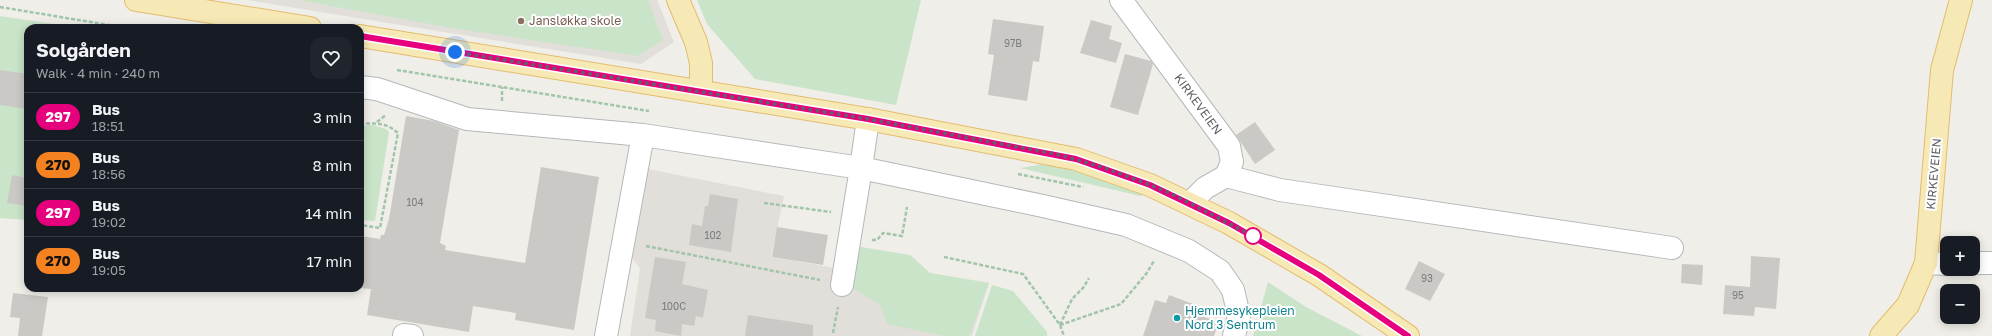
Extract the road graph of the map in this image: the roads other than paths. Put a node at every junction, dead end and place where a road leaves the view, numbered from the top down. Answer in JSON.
{"nodes":[{"id":1,"x":136,"y":0,"type":"edge"},
{"id":2,"x":678,"y":0,"type":"edge"},
{"id":3,"x":1121,"y":0,"type":"edge"},
{"id":4,"x":1961,"y":0,"type":"edge"},
{"id":5,"x":285,"y":24,"type":"edge"},
{"id":6,"x":364,"y":37,"type":"edge"},
{"id":7,"x":364,"y":87,"type":"edge"},
{"id":8,"x":701,"y":92,"type":"junction"},
{"id":9,"x":868,"y":119,"type":"junction"},
{"id":10,"x":643,"y":135,"type":"junction"},
{"id":11,"x":861,"y":168,"type":"junction"},
{"id":12,"x":1226,"y":176,"type":"junction"},
{"id":13,"x":1190,"y":203,"type":"junction"},
{"id":14,"x":1672,"y":248,"type":"dead end"},
{"id":15,"x":1980,"y":263,"type":"edge"},
{"id":16,"x":1992,"y":263,"type":"edge"},
{"id":17,"x":1937,"y":264,"type":"edge"},
{"id":18,"x":842,"y":285,"type":"road end"},
{"id":19,"x":606,"y":336,"type":"edge"},
{"id":20,"x":1234,"y":336,"type":"edge"},
{"id":21,"x":1408,"y":336,"type":"edge"},
{"id":22,"x":1881,"y":336,"type":"edge"}],
"edges":[{"from":1,"to":5,"type":"main road"},
{"from":2,"to":8,"type":"main road"},
{"from":3,"to":12,"type":"street","name":"KIRKEVEIEN"},
{"from":4,"to":17,"type":"main road","name":"KIRKEVEIEN"},
{"from":6,"to":8,"type":"main road"},
{"from":7,"to":10,"type":"street"},
{"from":8,"to":9,"type":"main road"},
{"from":9,"to":11,"type":"street"},
{"from":9,"to":13,"type":"main road"},
{"from":10,"to":11,"type":"street"},
{"from":10,"to":19,"type":"street"},
{"from":11,"to":18,"type":"street"},
{"from":11,"to":20,"type":"street"},
{"from":12,"to":13,"type":"street"},
{"from":12,"to":14,"type":"street"},
{"from":13,"to":21,"type":"main road"},
{"from":15,"to":16,"type":"street"},
{"from":17,"to":22,"type":"main road","name":"KIRKEVEIEN"}]}
